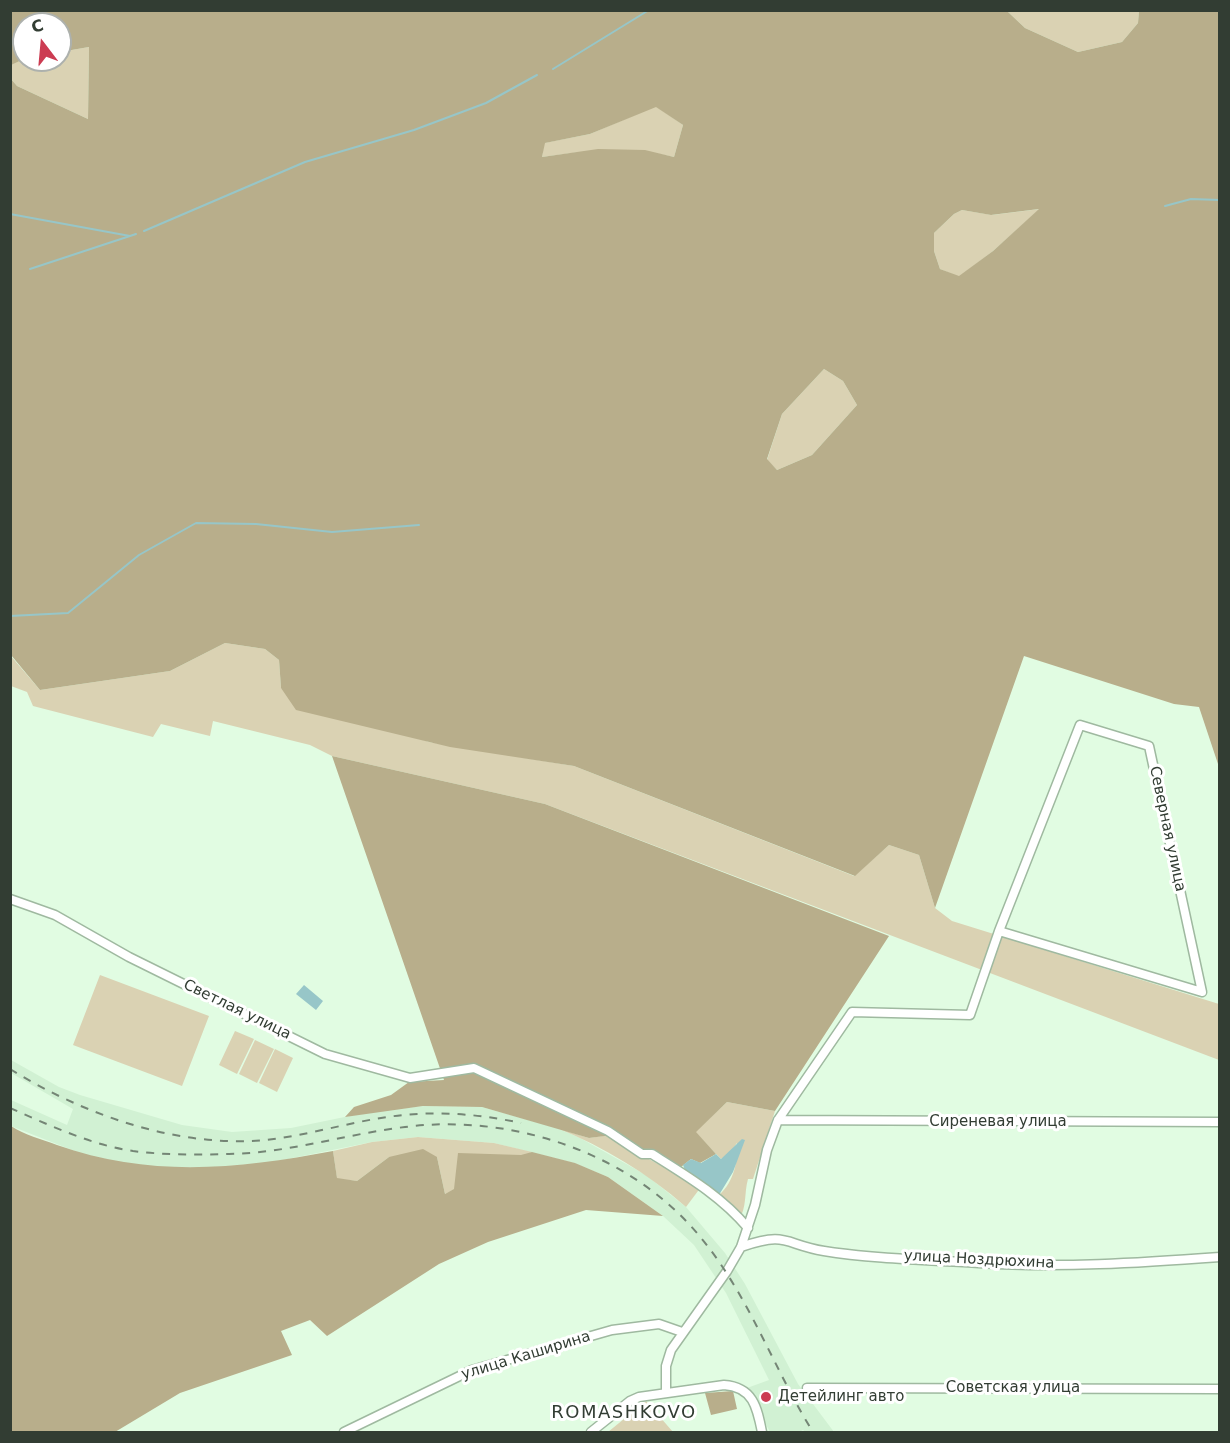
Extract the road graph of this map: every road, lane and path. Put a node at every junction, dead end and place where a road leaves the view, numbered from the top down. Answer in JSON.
{"nodes":[{"id":1,"x":10,"y":899,"type":"edge"},
{"id":2,"x":999,"y":931,"type":"junction"},
{"id":3,"x":778,"y":1120,"type":"junction"},
{"id":4,"x":1219,"y":1122,"type":"edge"},
{"id":5,"x":748,"y":1228,"type":"junction"},
{"id":6,"x":741,"y":1247,"type":"junction"},
{"id":7,"x":1220,"y":1257,"type":"edge"},
{"id":8,"x":682,"y":1332,"type":"junction"},
{"id":9,"x":807,"y":1388,"type":"dead end"},
{"id":10,"x":1220,"y":1389,"type":"edge"},
{"id":11,"x":666,"y":1392,"type":"junction"},
{"id":12,"x":344,"y":1432,"type":"edge"},
{"id":13,"x":591,"y":1432,"type":"edge"},
{"id":14,"x":762,"y":1432,"type":"edge"}],
"edges":[{"from":1,"to":5,"type":"street","name":"Светлая улица"},
{"from":2,"to":2,"type":"street","name":"Северная улица"},
{"from":2,"to":3,"type":"street"},
{"from":3,"to":4,"type":"street","name":"Сиреневая улица"},
{"from":3,"to":5,"type":"street"},
{"from":5,"to":6,"type":"street"},
{"from":6,"to":7,"type":"street","name":"улица Ноздрюхина"},
{"from":6,"to":8,"type":"street"},
{"from":8,"to":11,"type":"street"},
{"from":8,"to":12,"type":"street","name":"улица Каширина"},
{"from":9,"to":10,"type":"street","name":"Советская улица"},
{"from":11,"to":13,"type":"street"},
{"from":11,"to":14,"type":"street"}]}
